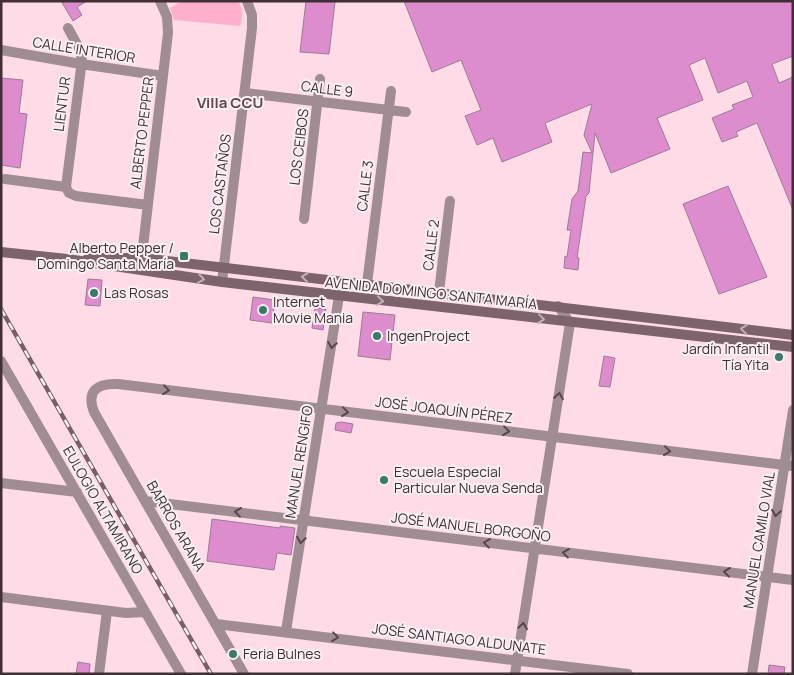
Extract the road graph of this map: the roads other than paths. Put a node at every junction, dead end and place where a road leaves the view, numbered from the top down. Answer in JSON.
{"nodes":[{"id":1,"x":160,"y":1,"type":"edge"},
{"id":2,"x":247,"y":1,"type":"edge"},
{"id":3,"x":68,"y":28,"type":"dead end"},
{"id":4,"x":1,"y":50,"type":"edge"},
{"id":5,"x":81,"y":64,"type":"junction"},
{"id":6,"x":163,"y":76,"type":"junction"},
{"id":7,"x":320,"y":79,"type":"dead end"},
{"id":8,"x":391,"y":91,"type":"dead end"},
{"id":9,"x":244,"y":93,"type":"junction"},
{"id":10,"x":318,"y":102,"type":"junction"},
{"id":11,"x":388,"y":110,"type":"junction"},
{"id":12,"x":406,"y":112,"type":"dead end"},
{"id":13,"x":5,"y":179,"type":"dead end"},
{"id":14,"x":66,"y":187,"type":"junction"},
{"id":15,"x":450,"y":201,"type":"dead end"},
{"id":16,"x":148,"y":204,"type":"junction"},
{"id":17,"x":304,"y":219,"type":"dead end"},
{"id":18,"x":1,"y":252,"type":"edge"},
{"id":19,"x":142,"y":258,"type":"junction"},
{"id":20,"x":67,"y":259,"type":"junction"},
{"id":21,"x":224,"y":268,"type":"junction"},
{"id":22,"x":140,"y":269,"type":"junction"},
{"id":23,"x":222,"y":282,"type":"junction"},
{"id":24,"x":368,"y":284,"type":"junction"},
{"id":25,"x":438,"y":292,"type":"junction"},
{"id":26,"x":339,"y":296,"type":"junction"},
{"id":27,"x":558,"y":306,"type":"junction"},
{"id":28,"x":570,"y":323,"type":"junction"},
{"id":29,"x":793,"y":335,"type":"edge"},
{"id":30,"x":793,"y":348,"type":"edge"},
{"id":31,"x":1,"y":360,"type":"edge"},
{"id":32,"x":94,"y":391,"type":"joint"},
{"id":33,"x":321,"y":409,"type":"junction"},
{"id":34,"x":793,"y":410,"type":"edge"},
{"id":35,"x":553,"y":437,"type":"junction"},
{"id":36,"x":788,"y":466,"type":"edge"},
{"id":37,"x":1,"y":483,"type":"edge"},
{"id":38,"x":77,"y":492,"type":"junction"},
{"id":39,"x":145,"y":501,"type":"junction"},
{"id":40,"x":304,"y":520,"type":"junction"},
{"id":41,"x":535,"y":549,"type":"junction"},
{"id":42,"x":767,"y":577,"type":"junction"},
{"id":43,"x":793,"y":580,"type":"edge"},
{"id":44,"x":1,"y":598,"type":"edge"},
{"id":45,"x":107,"y":611,"type":"junction"},
{"id":46,"x":145,"y":612,"type":"junction"},
{"id":47,"x":216,"y":624,"type":"junction"},
{"id":48,"x":286,"y":631,"type":"junction"},
{"id":49,"x":518,"y":660,"type":"junction"},
{"id":50,"x":100,"y":674,"type":"edge"},
{"id":51,"x":181,"y":674,"type":"edge"},
{"id":52,"x":244,"y":674,"type":"edge"},
{"id":53,"x":515,"y":674,"type":"edge"},
{"id":54,"x":628,"y":674,"type":"edge"},
{"id":55,"x":752,"y":674,"type":"edge"}],
"edges":[{"from":1,"to":6,"type":"street","name":"ALBERTO PEPPER"},
{"from":2,"to":9,"type":"street","name":"LOS CASTAÑOS"},
{"from":3,"to":5,"type":"street","name":"LIENTUR"},
{"from":4,"to":5,"type":"street","name":"CALLE INTERIOR"},
{"from":5,"to":6,"type":"street","name":"CALLE INTERIOR"},
{"from":5,"to":14,"type":"street","name":"LIENTUR"},
{"from":6,"to":16,"type":"street","name":"ALBERTO PEPPER"},
{"from":7,"to":10,"type":"street","name":"LOS CEIBOS"},
{"from":8,"to":11,"type":"street","name":"CALLE 3"},
{"from":9,"to":10,"type":"street","name":"CALLE 9"},
{"from":9,"to":21,"type":"street","name":"LOS CASTAÑOS"},
{"from":10,"to":11,"type":"street","name":"CALLE 9"},
{"from":10,"to":17,"type":"street","name":"LOS CEIBOS"},
{"from":11,"to":12,"type":"street","name":"CALLE 9"},
{"from":11,"to":24,"type":"street","name":"CALLE 3"},
{"from":13,"to":14,"type":"street"},
{"from":14,"to":16,"type":"street"},
{"from":15,"to":25,"type":"street","name":"CALLE 2"},
{"from":16,"to":19,"type":"street","name":"ALBERTO PEPPER"},
{"from":18,"to":20,"type":"main road","name":"AVENIDA DOMINGO SANTA MARÍA"},
{"from":19,"to":20,"type":"main road","name":"AVENIDA DOMINGO SANTA MARÍA"},
{"from":19,"to":21,"type":"main road","name":"AVENIDA DOMINGO SANTA MARÍA"},
{"from":19,"to":22,"type":"street","name":"ALBERTO PEPPER"},
{"from":20,"to":22,"type":"main road","name":"AVENIDA DOMINGO SANTA MARÍA"},
{"from":21,"to":23,"type":"street","name":"LOS CASTAÑOS"},
{"from":24,"to":21,"type":"main road","name":"AVENIDA DOMINGO SANTA MARÍA","one_way":true},
{"from":22,"to":23,"type":"main road","name":"AVENIDA DOMINGO SANTA MARÍA","one_way":true},
{"from":23,"to":26,"type":"main road","name":"AVENIDA DOMINGO SANTA MARÍA"},
{"from":24,"to":25,"type":"main road","name":"AVENIDA DOMINGO SANTA MARÍA"},
{"from":25,"to":27,"type":"main road","name":"AVENIDA DOMINGO SANTA MARÍA"},
{"from":26,"to":28,"type":"main road","name":"AVENIDA DOMINGO SANTA MARÍA","one_way":true},
{"from":26,"to":33,"type":"street","name":"MANUEL RENGIFO","one_way":true},
{"from":27,"to":28,"type":"street"},
{"from":29,"to":27,"type":"main road","name":"AVENIDA DOMINGO SANTA MARÍA","one_way":true},
{"from":28,"to":30,"type":"main road","name":"AVENIDA DOMINGO SANTA MARÍA"},
{"from":35,"to":28,"type":"street","one_way":true},
{"from":31,"to":38,"type":"street","name":"EULOGIO ALTAMIRANO"},
{"from":32,"to":33,"type":"street","name":"JOSÉ JOAQUÍN PÉREZ","one_way":true},
{"from":32,"to":39,"type":"street","name":"BARROS ARANA"},
{"from":33,"to":35,"type":"street","name":"JOSÉ JOAQUÍN PÉREZ","one_way":true},
{"from":33,"to":40,"type":"street","name":"MANUEL RENGIFO"},
{"from":34,"to":36,"type":"street","name":"MANUEL CAMILO VIAL"},
{"from":35,"to":36,"type":"street","name":"JOSÉ JOAQUÍN PÉREZ","one_way":true},
{"from":35,"to":41,"type":"street"},
{"from":36,"to":42,"type":"street","name":"MANUEL CAMILO VIAL","one_way":true},
{"from":37,"to":38,"type":"street"},
{"from":38,"to":46,"type":"street","name":"EULOGIO ALTAMIRANO"},
{"from":40,"to":39,"type":"street","name":"JOSÉ MANUEL BORGOÑO","one_way":true},
{"from":39,"to":47,"type":"street","name":"BARROS ARANA"},
{"from":41,"to":40,"type":"street","name":"JOSÉ MANUEL BORGOÑO","one_way":true},
{"from":40,"to":48,"type":"street","name":"MANUEL RENGIFO","one_way":true},
{"from":42,"to":41,"type":"street","name":"JOSÉ MANUEL BORGOÑO","one_way":true},
{"from":49,"to":41,"type":"street","one_way":true},
{"from":42,"to":43,"type":"street","name":"JOSÉ MANUEL BORGOÑO"},
{"from":42,"to":55,"type":"street","name":"MANUEL CAMILO VIAL"},
{"from":44,"to":45,"type":"street"},
{"from":45,"to":46,"type":"street"},
{"from":45,"to":50,"type":"street"},
{"from":46,"to":51,"type":"street","name":"EULOGIO ALTAMIRANO"},
{"from":47,"to":48,"type":"street","name":"JOSÉ SANTIAGO ALDUNATE"},
{"from":47,"to":52,"type":"street","name":"BARROS ARANA"},
{"from":48,"to":49,"type":"street","name":"JOSÉ SANTIAGO ALDUNATE","one_way":true},
{"from":49,"to":53,"type":"street"},
{"from":49,"to":54,"type":"street","name":"JOSÉ SANTIAGO ALDUNATE"}]}
